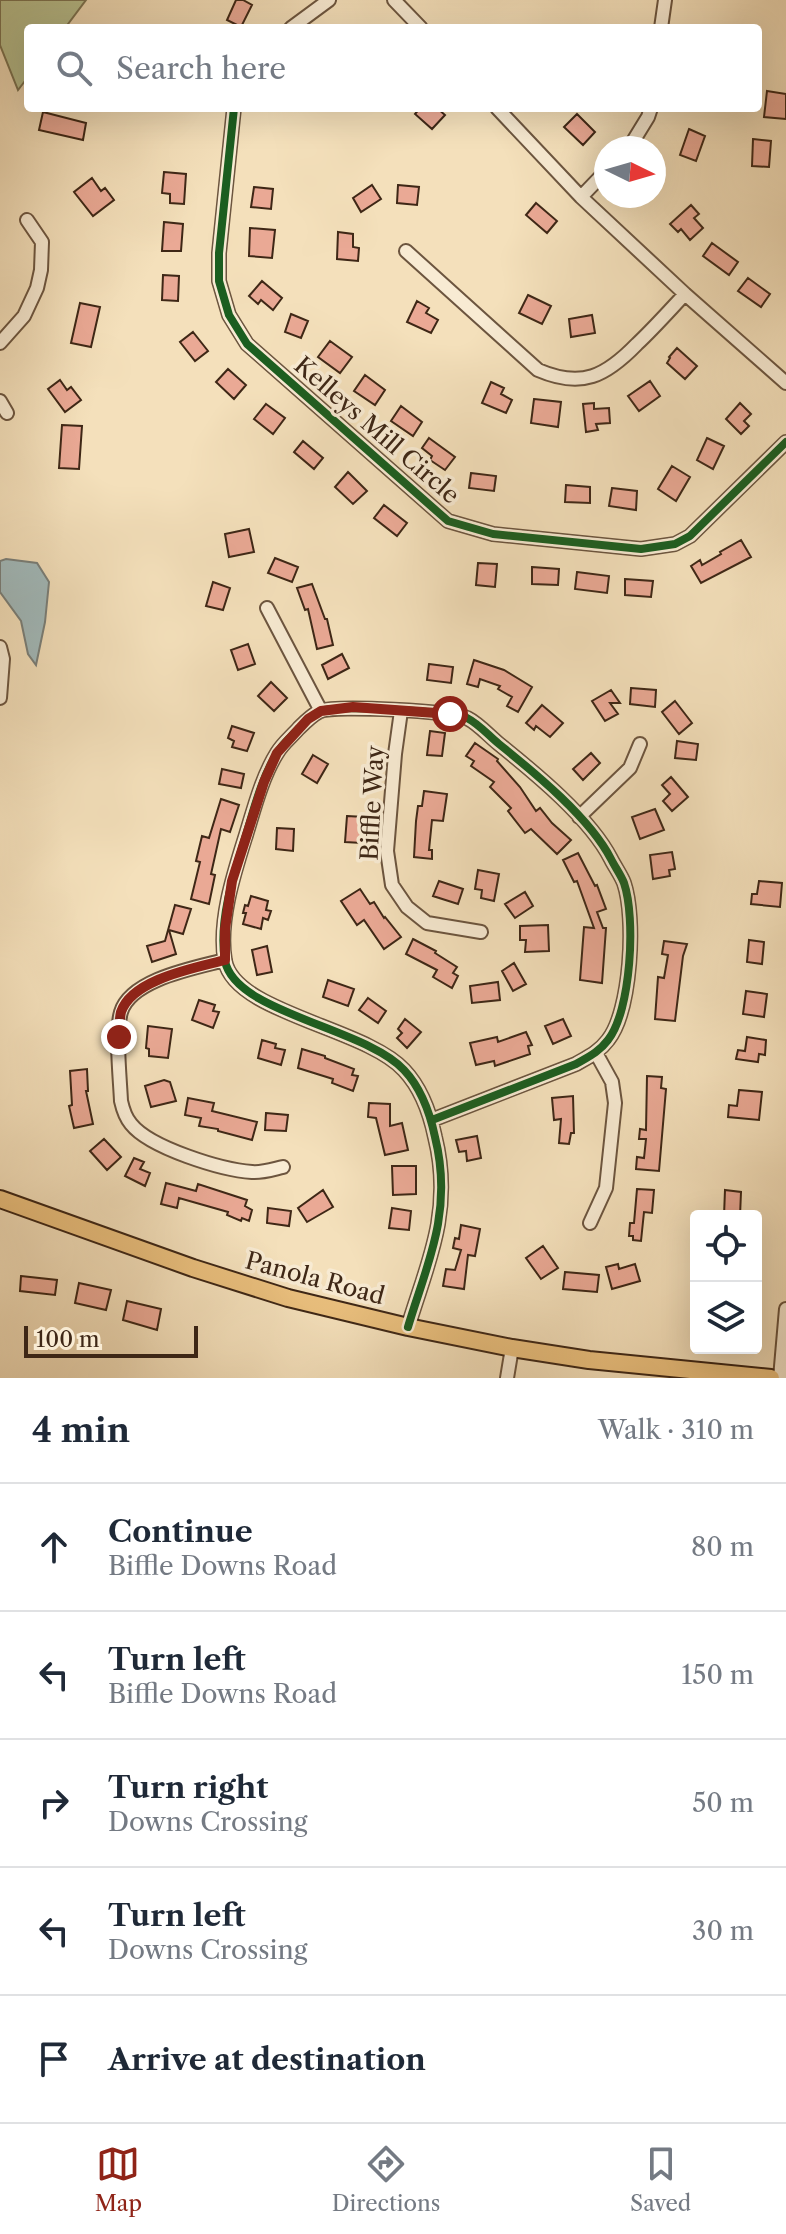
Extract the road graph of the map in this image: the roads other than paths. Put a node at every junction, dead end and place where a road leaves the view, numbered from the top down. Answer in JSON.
{"nodes":[{"id":1,"x":329,"y":0,"type":"edge"},
{"id":2,"x":394,"y":0,"type":"edge"},
{"id":3,"x":665,"y":0,"type":"edge"},
{"id":4,"x":296,"y":24,"type":"edge"},
{"id":5,"x":417,"y":24,"type":"edge"},
{"id":6,"x":662,"y":24,"type":"edge"},
{"id":7,"x":234,"y":112,"type":"edge"},
{"id":8,"x":501,"y":112,"type":"edge"},
{"id":9,"x":650,"y":112,"type":"edge"},
{"id":10,"x":636,"y":136,"type":"edge"},
{"id":11,"x":594,"y":183,"type":"edge"},
{"id":12,"x":581,"y":197,"type":"junction"},
{"id":13,"x":27,"y":220,"type":"dead end"},
{"id":14,"x":406,"y":251,"type":"dead end"},
{"id":15,"x":685,"y":294,"type":"junction"},
{"id":16,"x":0,"y":343,"type":"edge"},
{"id":17,"x":786,"y":383,"type":"edge"},
{"id":18,"x":786,"y":442,"type":"edge"},
{"id":19,"x":267,"y":608,"type":"dead end"},
{"id":20,"x":0,"y":647,"type":"edge"},
{"id":21,"x":0,"y":698,"type":"edge"},
{"id":22,"x":321,"y":711,"type":"junction"},
{"id":23,"x":401,"y":711,"type":"junction"},
{"id":24,"x":640,"y":744,"type":"dead end"},
{"id":25,"x":579,"y":817,"type":"junction"},
{"id":26,"x":481,"y":932,"type":"dead end"},
{"id":27,"x":225,"y":960,"type":"junction"},
{"id":28,"x":596,"y":1053,"type":"junction"},
{"id":29,"x":432,"y":1120,"type":"junction"},
{"id":30,"x":283,"y":1167,"type":"dead end"},
{"id":31,"x":0,"y":1199,"type":"edge"},
{"id":32,"x":590,"y":1223,"type":"dead end"},
{"id":33,"x":786,"y":1309,"type":"edge"},
{"id":34,"x":786,"y":1318,"type":"edge"},
{"id":35,"x":408,"y":1327,"type":"junction"},
{"id":36,"x":512,"y":1348,"type":"junction"},
{"id":37,"x":507,"y":1378,"type":"edge"},
{"id":38,"x":771,"y":1378,"type":"edge"},
{"id":39,"x":780,"y":1378,"type":"edge"}],
"edges":[{"from":1,"to":4,"type":"street"},
{"from":2,"to":5,"type":"street"},
{"from":3,"to":6,"type":"street"},
{"from":7,"to":18,"type":"street","name":"Kelleys Mill Circle"},
{"from":8,"to":12,"type":"street"},
{"from":9,"to":10,"type":"street"},
{"from":11,"to":12,"type":"street"},
{"from":12,"to":15,"type":"street"},
{"from":13,"to":16,"type":"street"},
{"from":14,"to":15,"type":"street"},
{"from":15,"to":17,"type":"street"},
{"from":19,"to":22,"type":"street"},
{"from":20,"to":21,"type":"street"},
{"from":22,"to":23,"type":"street"},
{"from":22,"to":27,"type":"street"},
{"from":23,"to":25,"type":"street"},
{"from":23,"to":26,"type":"street","name":"Biffle Way"},
{"from":24,"to":25,"type":"street"},
{"from":25,"to":28,"type":"street"},
{"from":27,"to":29,"type":"street"},
{"from":27,"to":30,"type":"street"},
{"from":28,"to":29,"type":"street"},
{"from":28,"to":32,"type":"street"},
{"from":29,"to":35,"type":"street"},
{"from":31,"to":35,"type":"main road","name":"Panola Road"},
{"from":33,"to":34,"type":"street"},
{"from":34,"to":39,"type":"street"},
{"from":35,"to":36,"type":"main road","name":"Panola Road"},
{"from":36,"to":37,"type":"street"},
{"from":36,"to":38,"type":"main road","name":"Panola Road"}]}
